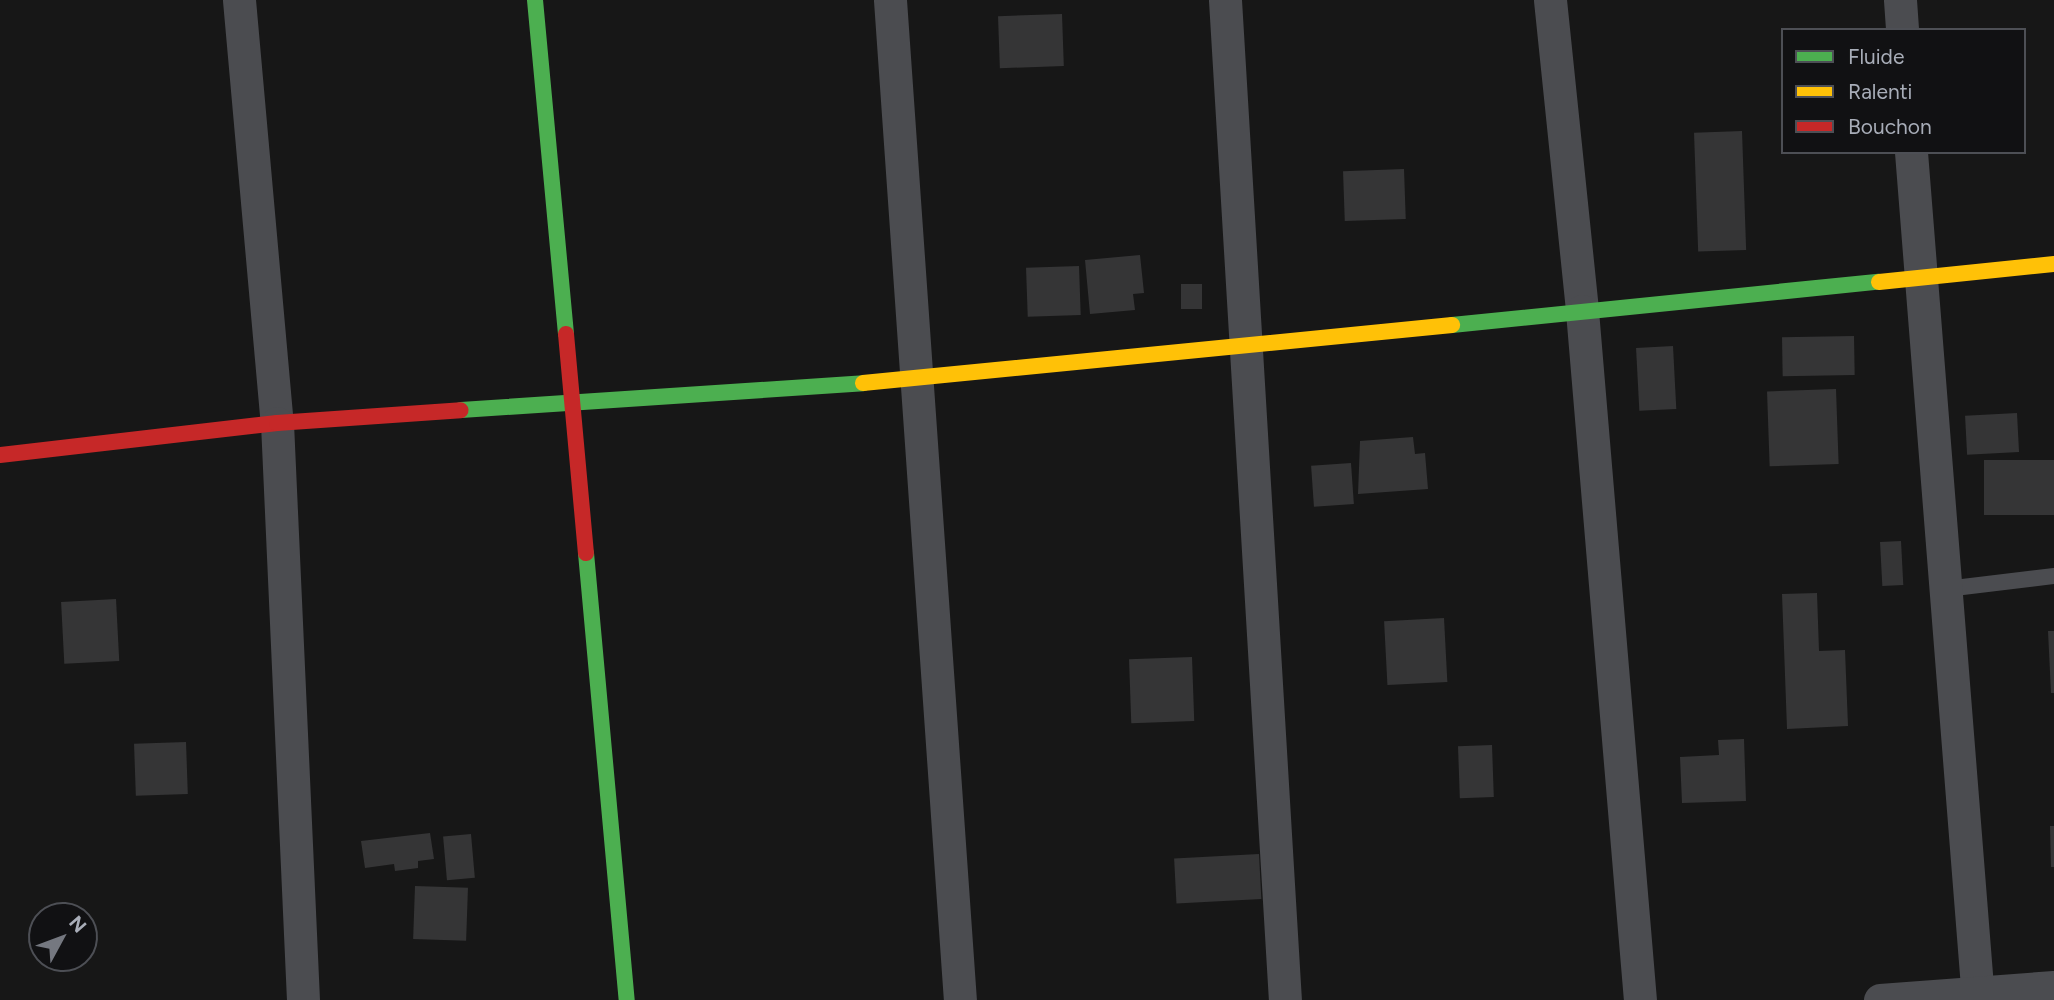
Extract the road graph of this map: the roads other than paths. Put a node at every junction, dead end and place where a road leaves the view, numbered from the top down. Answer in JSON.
{"nodes":[{"id":1,"x":239,"y":0,"type":"edge"},
{"id":2,"x":535,"y":0,"type":"edge"},
{"id":3,"x":890,"y":0,"type":"edge"},
{"id":4,"x":1225,"y":0,"type":"edge"},
{"id":5,"x":1550,"y":0,"type":"edge"},
{"id":6,"x":1900,"y":0,"type":"edge"},
{"id":7,"x":1902,"y":28,"type":"edge"},
{"id":8,"x":1911,"y":154,"type":"edge"},
{"id":9,"x":2054,"y":264,"type":"edge"},
{"id":10,"x":1920,"y":277,"type":"junction"},
{"id":11,"x":1582,"y":311,"type":"junction"},
{"id":12,"x":1248,"y":343,"type":"junction"},
{"id":13,"x":917,"y":379,"type":"junction"},
{"id":14,"x":572,"y":403,"type":"junction"},
{"id":15,"x":277,"y":423,"type":"junction"},
{"id":16,"x":0,"y":455,"type":"edge"},
{"id":17,"x":2054,"y":576,"type":"edge"},
{"id":18,"x":1946,"y":589,"type":"junction"},
{"id":19,"x":2054,"y":986,"type":"edge"},
{"id":20,"x":1977,"y":996,"type":"edge"},
{"id":21,"x":303,"y":1000,"type":"edge"},
{"id":22,"x":627,"y":1000,"type":"edge"},
{"id":23,"x":960,"y":1000,"type":"edge"},
{"id":24,"x":1285,"y":1000,"type":"edge"},
{"id":25,"x":1640,"y":1000,"type":"edge"},
{"id":26,"x":1880,"y":1000,"type":"edge"}],
"edges":[{"from":1,"to":15,"type":"street"},
{"from":2,"to":14,"type":"street"},
{"from":3,"to":13,"type":"street"},
{"from":4,"to":12,"type":"street"},
{"from":5,"to":11,"type":"street"},
{"from":6,"to":7,"type":"street"},
{"from":8,"to":10,"type":"street"},
{"from":9,"to":10,"type":"street"},
{"from":10,"to":11,"type":"street"},
{"from":10,"to":18,"type":"street"},
{"from":11,"to":12,"type":"street"},
{"from":11,"to":25,"type":"street"},
{"from":12,"to":13,"type":"street"},
{"from":12,"to":24,"type":"street"},
{"from":13,"to":14,"type":"street"},
{"from":13,"to":23,"type":"street"},
{"from":14,"to":15,"type":"street"},
{"from":14,"to":22,"type":"street"},
{"from":15,"to":16,"type":"street"},
{"from":15,"to":21,"type":"street"},
{"from":17,"to":18,"type":"lane"},
{"from":18,"to":20,"type":"street"},
{"from":19,"to":20,"type":"street"},
{"from":20,"to":26,"type":"street"}]}
